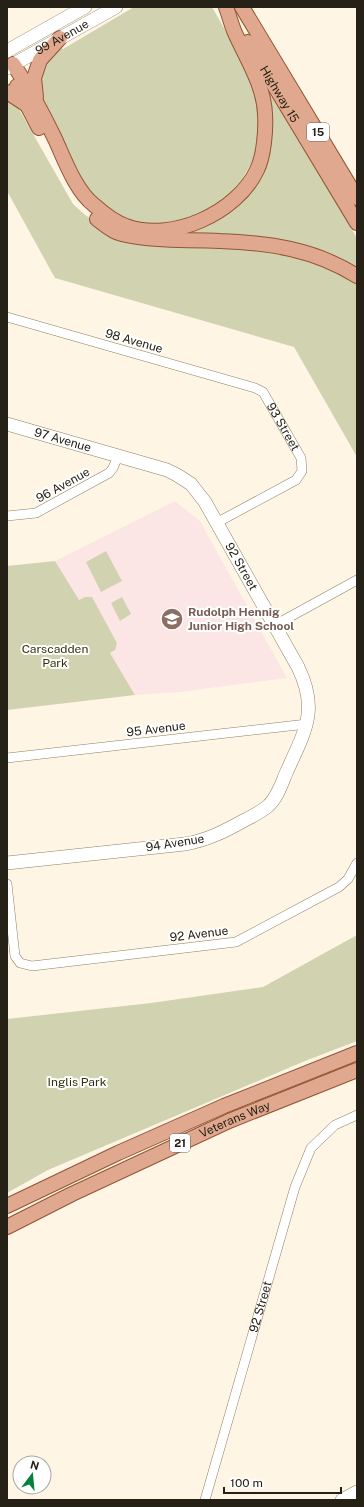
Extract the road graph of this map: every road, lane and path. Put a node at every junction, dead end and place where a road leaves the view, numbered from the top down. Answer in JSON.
{"nodes":[{"id":1,"x":85,"y":7,"type":"edge"},
{"id":2,"x":116,"y":7,"type":"edge"},
{"id":3,"x":226,"y":7,"type":"edge"},
{"id":4,"x":242,"y":7,"type":"edge"},
{"id":5,"x":60,"y":38,"type":"junction"},
{"id":6,"x":7,"y":51,"type":"edge"},
{"id":7,"x":8,"y":64,"type":"edge"},
{"id":8,"x":278,"y":66,"type":"junction"},
{"id":9,"x":7,"y":92,"type":"edge"},
{"id":10,"x":31,"y":102,"type":"junction"},
{"id":11,"x":357,"y":180,"type":"edge"},
{"id":12,"x":357,"y":198,"type":"edge"},
{"id":13,"x":357,"y":223,"type":"edge"},
{"id":14,"x":357,"y":276,"type":"edge"},
{"id":15,"x":7,"y":317,"type":"edge"},
{"id":16,"x":255,"y":388,"type":"joint"},
{"id":17,"x":7,"y":424,"type":"edge"},
{"id":18,"x":118,"y":456,"type":"junction"},
{"id":19,"x":7,"y":516,"type":"edge"},
{"id":20,"x":218,"y":522,"type":"junction"},
{"id":21,"x":357,"y":580,"type":"edge"},
{"id":22,"x":275,"y":625,"type":"junction"},
{"id":23,"x":307,"y":724,"type":"junction"},
{"id":24,"x":7,"y":758,"type":"edge"},
{"id":25,"x":7,"y":863,"type":"edge"},
{"id":26,"x":357,"y":863,"type":"edge"},
{"id":27,"x":7,"y":884,"type":"edge"},
{"id":28,"x":357,"y":1053,"type":"edge"},
{"id":29,"x":357,"y":1070,"type":"edge"},
{"id":30,"x":357,"y":1115,"type":"edge"},
{"id":31,"x":7,"y":1206,"type":"edge"},
{"id":32,"x":7,"y":1227,"type":"edge"},
{"id":33,"x":357,"y":1492,"type":"edge"},
{"id":34,"x":204,"y":1500,"type":"edge"},
{"id":35,"x":342,"y":1500,"type":"edge"}],
"edges":[{"from":1,"to":6,"type":"street","name":"99 Avenue"},
{"from":2,"to":5,"type":"street","name":"99 Avenue"},
{"from":3,"to":10,"type":"main road"},
{"from":3,"to":13,"type":"main road","name":"Highway 15","number":"15"},
{"from":4,"to":8,"type":"main road","name":"Highway 15","number":"15"},
{"from":5,"to":7,"type":"street","name":"99 Avenue"},
{"from":5,"to":10,"type":"main road"},
{"from":7,"to":10,"type":"main road"},
{"from":8,"to":11,"type":"main road"},
{"from":8,"to":12,"type":"main road","name":"Highway 15","number":"15"},
{"from":9,"to":10,"type":"main road"},
{"from":10,"to":14,"type":"main road"},
{"from":15,"to":16,"type":"street","name":"98 Avenue"},
{"from":16,"to":20,"type":"street","name":"93 Street"},
{"from":17,"to":18,"type":"street","name":"97 Avenue"},
{"from":18,"to":19,"type":"street","name":"96 Avenue"},
{"from":18,"to":20,"type":"street","name":"92 Street"},
{"from":20,"to":22,"type":"street","name":"92 Street"},
{"from":21,"to":22,"type":"street"},
{"from":22,"to":23,"type":"street","name":"92 Street"},
{"from":23,"to":24,"type":"street","name":"95 Avenue"},
{"from":23,"to":25,"type":"street","name":"94 Avenue"},
{"from":26,"to":27,"type":"street","name":"92 Avenue"},
{"from":28,"to":31,"type":"main road","name":"Veterans Way","number":"21"},
{"from":29,"to":32,"type":"main road","name":"Veterans Way","number":"21"},
{"from":30,"to":34,"type":"street","name":"92 Street"},
{"from":33,"to":35,"type":"street"}]}
